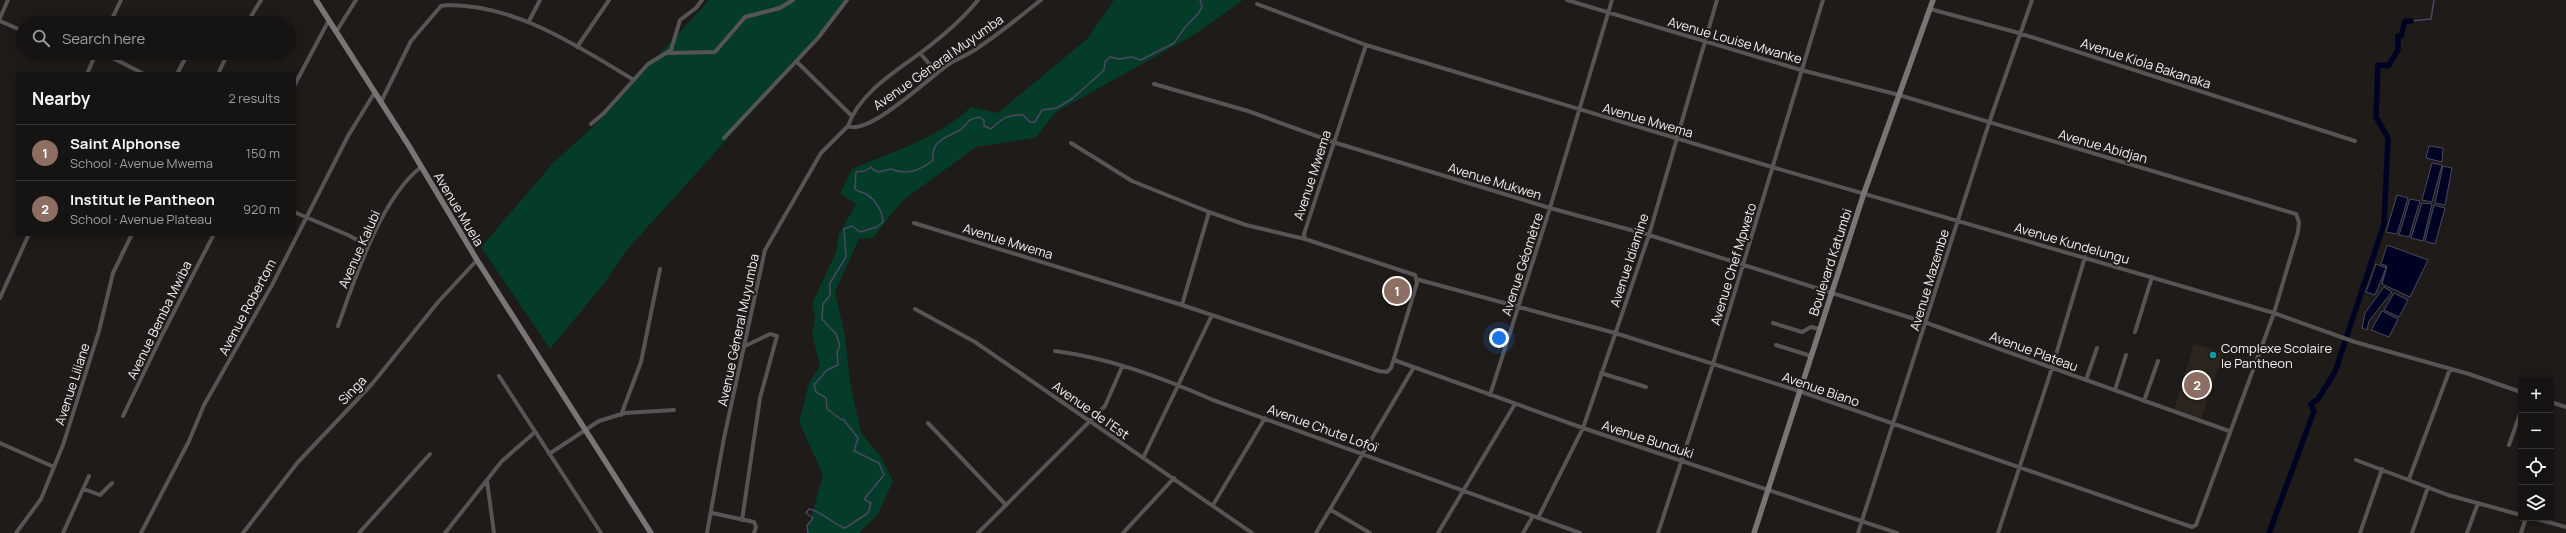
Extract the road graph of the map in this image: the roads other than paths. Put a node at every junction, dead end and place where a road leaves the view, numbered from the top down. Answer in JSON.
{"nodes":[{"id":1,"x":8,"y":0,"type":"edge"},
{"id":2,"x":121,"y":0,"type":"edge"},
{"id":3,"x":261,"y":0,"type":"edge"},
{"id":4,"x":316,"y":0,"type":"edge"},
{"id":5,"x":356,"y":0,"type":"edge"},
{"id":6,"x":442,"y":0,"type":"edge"},
{"id":7,"x":540,"y":0,"type":"edge"},
{"id":8,"x":609,"y":0,"type":"edge"},
{"id":9,"x":702,"y":0,"type":"edge"},
{"id":10,"x":792,"y":0,"type":"edge"},
{"id":11,"x":847,"y":0,"type":"edge"},
{"id":12,"x":978,"y":0,"type":"edge"},
{"id":13,"x":1042,"y":0,"type":"edge"},
{"id":14,"x":1567,"y":0,"type":"edge"},
{"id":15,"x":1612,"y":0,"type":"edge"},
{"id":16,"x":1717,"y":0,"type":"edge"},
{"id":17,"x":1823,"y":0,"type":"edge"},
{"id":18,"x":1934,"y":0,"type":"edge"},
{"id":19,"x":2032,"y":0,"type":"edge"},
{"id":20,"x":1257,"y":4,"type":"dead end"},
{"id":21,"x":441,"y":6,"type":"junction"},
{"id":22,"x":1930,"y":9,"type":"junction"},
{"id":23,"x":1608,"y":14,"type":"junction"},
{"id":24,"x":113,"y":16,"type":"edge"},
{"id":25,"x":251,"y":16,"type":"edge"},
{"id":26,"x":0,"y":19,"type":"edge"},
{"id":27,"x":329,"y":20,"type":"junction"},
{"id":28,"x":529,"y":22,"type":"junction"},
{"id":29,"x":16,"y":27,"type":"edge"},
{"id":30,"x":336,"y":32,"type":"junction"},
{"id":31,"x":2019,"y":33,"type":"junction"},
{"id":32,"x":1704,"y":42,"type":"junction"},
{"id":33,"x":1366,"y":45,"type":"junction"},
{"id":34,"x":578,"y":46,"type":"junction"},
{"id":35,"x":669,"y":52,"type":"junction"},
{"id":36,"x":920,"y":54,"type":"junction"},
{"id":37,"x":93,"y":60,"type":"edge"},
{"id":38,"x":117,"y":60,"type":"edge"},
{"id":39,"x":184,"y":60,"type":"edge"},
{"id":40,"x":225,"y":60,"type":"edge"},
{"id":41,"x":796,"y":61,"type":"junction"},
{"id":42,"x":1801,"y":70,"type":"junction"},
{"id":43,"x":88,"y":72,"type":"edge"},
{"id":44,"x":140,"y":72,"type":"edge"},
{"id":45,"x":178,"y":72,"type":"edge"},
{"id":46,"x":219,"y":72,"type":"edge"},
{"id":47,"x":937,"y":73,"type":"junction"},
{"id":48,"x":634,"y":80,"type":"junction"},
{"id":49,"x":296,"y":82,"type":"edge"},
{"id":50,"x":1154,"y":84,"type":"dead end"},
{"id":51,"x":375,"y":92,"type":"junction"},
{"id":52,"x":1899,"y":96,"type":"junction"},
{"id":53,"x":381,"y":102,"type":"junction"},
{"id":54,"x":1579,"y":110,"type":"junction"},
{"id":55,"x":852,"y":116,"type":"junction"},
{"id":56,"x":1989,"y":123,"type":"junction"},
{"id":57,"x":591,"y":124,"type":"dead end"},
{"id":58,"x":848,"y":126,"type":"junction"},
{"id":59,"x":724,"y":138,"type":"dead end"},
{"id":60,"x":1676,"y":139,"type":"junction"},
{"id":61,"x":2355,"y":141,"type":"dead end"},
{"id":62,"x":1333,"y":142,"type":"junction"},
{"id":63,"x":1071,"y":143,"type":"dead end"},
{"id":64,"x":421,"y":166,"type":"junction"},
{"id":65,"x":1772,"y":167,"type":"junction"},
{"id":66,"x":1864,"y":193,"type":"junction"},
{"id":67,"x":1550,"y":208,"type":"junction"},
{"id":68,"x":1209,"y":212,"type":"junction"},
{"id":69,"x":296,"y":213,"type":"edge"},
{"id":70,"x":304,"y":217,"type":"junction"},
{"id":71,"x":1958,"y":220,"type":"junction"},
{"id":72,"x":914,"y":223,"type":"dead end"},
{"id":73,"x":296,"y":234,"type":"edge"},
{"id":74,"x":1649,"y":235,"type":"junction"},
{"id":75,"x":28,"y":236,"type":"edge"},
{"id":76,"x":131,"y":236,"type":"edge"},
{"id":77,"x":213,"y":236,"type":"edge"},
{"id":78,"x":295,"y":236,"type":"edge"},
{"id":79,"x":1305,"y":239,"type":"junction"},
{"id":80,"x":368,"y":246,"type":"junction"},
{"id":81,"x":2085,"y":257,"type":"junction"},
{"id":82,"x":477,"y":260,"type":"junction"},
{"id":83,"x":1743,"y":265,"type":"junction"},
{"id":84,"x":660,"y":269,"type":"dead end"},
{"id":85,"x":2152,"y":277,"type":"junction"},
{"id":86,"x":1416,"y":278,"type":"junction"},
{"id":87,"x":1831,"y":294,"type":"junction"},
{"id":88,"x":0,"y":298,"type":"edge"},
{"id":89,"x":1182,"y":305,"type":"junction"},
{"id":90,"x":1519,"y":305,"type":"junction"},
{"id":91,"x":915,"y":309,"type":"dead end"},
{"id":92,"x":2274,"y":313,"type":"junction"},
{"id":93,"x":1212,"y":315,"type":"junction"},
{"id":94,"x":1774,"y":323,"type":"dead end"},
{"id":95,"x":1927,"y":323,"type":"junction"},
{"id":96,"x":338,"y":326,"type":"dead end"},
{"id":97,"x":1819,"y":329,"type":"junction"},
{"id":98,"x":2135,"y":332,"type":"dead end"},
{"id":99,"x":1616,"y":333,"type":"junction"},
{"id":100,"x":1776,"y":345,"type":"dead end"},
{"id":101,"x":745,"y":346,"type":"junction"},
{"id":102,"x":2097,"y":348,"type":"dead end"},
{"id":103,"x":1055,"y":351,"type":"dead end"},
{"id":104,"x":2126,"y":355,"type":"dead end"},
{"id":105,"x":1810,"y":356,"type":"junction"},
{"id":106,"x":1394,"y":360,"type":"junction"},
{"id":107,"x":2158,"y":361,"type":"dead end"},
{"id":108,"x":1713,"y":364,"type":"junction"},
{"id":109,"x":1122,"y":367,"type":"junction"},
{"id":110,"x":1414,"y":367,"type":"junction"},
{"id":111,"x":2052,"y":368,"type":"junction"},
{"id":112,"x":2450,"y":369,"type":"junction"},
{"id":113,"x":1601,"y":373,"type":"junction"},
{"id":114,"x":498,"y":376,"type":"dead end"},
{"id":115,"x":2086,"y":380,"type":"junction"},
{"id":116,"x":1177,"y":384,"type":"junction"},
{"id":117,"x":1646,"y":387,"type":"dead end"},
{"id":118,"x":2115,"y":390,"type":"junction"},
{"id":119,"x":1799,"y":391,"type":"junction"},
{"id":120,"x":2518,"y":391,"type":"edge"},
{"id":121,"x":1490,"y":395,"type":"junction"},
{"id":122,"x":2144,"y":401,"type":"junction"},
{"id":123,"x":2554,"y":403,"type":"edge"},
{"id":124,"x":1516,"y":404,"type":"junction"},
{"id":125,"x":2566,"y":407,"type":"edge"},
{"id":126,"x":674,"y":410,"type":"dead end"},
{"id":127,"x":2520,"y":413,"type":"edge"},
{"id":128,"x":621,"y":415,"type":"junction"},
{"id":129,"x":123,"y":416,"type":"dead end"},
{"id":130,"x":1265,"y":418,"type":"junction"},
{"id":131,"x":1090,"y":420,"type":"junction"},
{"id":132,"x":928,"y":423,"type":"dead end"},
{"id":133,"x":1894,"y":425,"type":"junction"},
{"id":134,"x":585,"y":428,"type":"junction"},
{"id":135,"x":1583,"y":428,"type":"junction"},
{"id":136,"x":536,"y":432,"type":"junction"},
{"id":137,"x":2229,"y":432,"type":"junction"},
{"id":138,"x":0,"y":443,"type":"edge"},
{"id":139,"x":2509,"y":445,"type":"dead end"},
{"id":140,"x":1364,"y":453,"type":"junction"},
{"id":141,"x":430,"y":454,"type":"dead end"},
{"id":142,"x":549,"y":454,"type":"junction"},
{"id":143,"x":1143,"y":458,"type":"junction"},
{"id":144,"x":2356,"y":460,"type":"dead end"},
{"id":145,"x":1682,"y":461,"type":"junction"},
{"id":146,"x":54,"y":467,"type":"junction"},
{"id":147,"x":2019,"y":468,"type":"junction"},
{"id":148,"x":2382,"y":470,"type":"junction"},
{"id":149,"x":89,"y":476,"type":"dead end"},
{"id":150,"x":1174,"y":478,"type":"junction"},
{"id":151,"x":2409,"y":479,"type":"junction"},
{"id":152,"x":487,"y":480,"type":"junction"},
{"id":153,"x":112,"y":483,"type":"dead end"},
{"id":154,"x":2428,"y":487,"type":"junction"},
{"id":155,"x":84,"y":489,"type":"junction"},
{"id":156,"x":1768,"y":489,"type":"junction"},
{"id":157,"x":1464,"y":491,"type":"junction"},
{"id":158,"x":2478,"y":503,"type":"junction"},
{"id":159,"x":1006,"y":505,"type":"junction"},
{"id":160,"x":1213,"y":505,"type":"junction"},
{"id":161,"x":1331,"y":510,"type":"junction"},
{"id":162,"x":712,"y":513,"type":"junction"},
{"id":163,"x":2518,"y":514,"type":"edge"},
{"id":164,"x":1533,"y":516,"type":"junction"},
{"id":165,"x":1538,"y":518,"type":"junction"},
{"id":166,"x":742,"y":520,"type":"junction"},
{"id":167,"x":1862,"y":521,"type":"junction"},
{"id":168,"x":2525,"y":521,"type":"edge"},
{"id":169,"x":2544,"y":521,"type":"edge"},
{"id":170,"x":2566,"y":527,"type":"edge"},
{"id":171,"x":16,"y":533,"type":"edge"},
{"id":172,"x":63,"y":533,"type":"edge"},
{"id":173,"x":141,"y":533,"type":"edge"},
{"id":174,"x":243,"y":533,"type":"edge"},
{"id":175,"x":359,"y":533,"type":"edge"},
{"id":176,"x":444,"y":533,"type":"edge"},
{"id":177,"x":494,"y":533,"type":"edge"},
{"id":178,"x":601,"y":533,"type":"edge"},
{"id":179,"x":651,"y":533,"type":"edge"},
{"id":180,"x":707,"y":533,"type":"edge"},
{"id":181,"x":754,"y":533,"type":"edge"},
{"id":182,"x":978,"y":533,"type":"edge"},
{"id":183,"x":1123,"y":533,"type":"edge"},
{"id":184,"x":1252,"y":533,"type":"edge"},
{"id":185,"x":1316,"y":533,"type":"edge"},
{"id":186,"x":1370,"y":533,"type":"edge"},
{"id":187,"x":1438,"y":533,"type":"edge"},
{"id":188,"x":1523,"y":533,"type":"edge"},
{"id":189,"x":1580,"y":533,"type":"edge"},
{"id":190,"x":1658,"y":533,"type":"edge"},
{"id":191,"x":1754,"y":533,"type":"edge"},
{"id":192,"x":1858,"y":533,"type":"edge"},
{"id":193,"x":1897,"y":533,"type":"edge"},
{"id":194,"x":1998,"y":533,"type":"edge"},
{"id":195,"x":2360,"y":533,"type":"edge"},
{"id":196,"x":2412,"y":533,"type":"edge"},
{"id":197,"x":2467,"y":533,"type":"edge"},
{"id":198,"x":2521,"y":533,"type":"edge"}],
"edges":[{"from":1,"to":26,"type":"street"},
{"from":2,"to":24,"type":"street"},
{"from":3,"to":25,"type":"street"},
{"from":4,"to":27,"type":"street","name":"Avenue Muela"},
{"from":5,"to":30,"type":"street"},
{"from":6,"to":21,"type":"street"},
{"from":7,"to":28,"type":"street"},
{"from":8,"to":34,"type":"street"},
{"from":9,"to":35,"type":"street"},
{"from":10,"to":35,"type":"street"},
{"from":11,"to":41,"type":"street"},
{"from":12,"to":36,"type":"street"},
{"from":13,"to":47,"type":"street","name":"Avenue Géneral Muyumba"},
{"from":14,"to":23,"type":"street","name":"Avenue Louise Mwanke"},
{"from":15,"to":23,"type":"street","name":"Avenue Géomètre"},
{"from":16,"to":32,"type":"street","name":"Avenue Idiamine"},
{"from":17,"to":42,"type":"street","name":"Avenue Chef Mpweto"},
{"from":18,"to":22,"type":"street","name":"Boulevard Katumbi"},
{"from":19,"to":31,"type":"street","name":"Avenue Mazembe"},
{"from":20,"to":33,"type":"street"},
{"from":21,"to":28,"type":"street"},
{"from":21,"to":53,"type":"street"},
{"from":22,"to":31,"type":"street","name":"Avenue Kiola Bakanaka"},
{"from":22,"to":52,"type":"street","name":"Boulevard Katumbi"},
{"from":23,"to":32,"type":"street","name":"Avenue Louise Mwanke"},
{"from":23,"to":54,"type":"street","name":"Avenue Géomètre"},
{"from":26,"to":29,"type":"street"},
{"from":27,"to":30,"type":"street","name":"Avenue Muela"},
{"from":27,"to":49,"type":"street"},
{"from":28,"to":34,"type":"street"},
{"from":30,"to":51,"type":"street","name":"Avenue Muela"},
{"from":31,"to":56,"type":"street","name":"Avenue Mazembe"},
{"from":31,"to":61,"type":"street","name":"Avenue Kiola Bakanaka"},
{"from":32,"to":42,"type":"street","name":"Avenue Louise Mwanke"},
{"from":32,"to":60,"type":"street","name":"Avenue Idiamine"},
{"from":33,"to":54,"type":"street","name":"Avenue Mwema"},
{"from":33,"to":62,"type":"street","name":"Avenue Mwema"},
{"from":34,"to":48,"type":"street"},
{"from":35,"to":48,"type":"street"},
{"from":36,"to":47,"type":"street"},
{"from":36,"to":55,"type":"street"},
{"from":37,"to":43,"type":"street"},
{"from":38,"to":44,"type":"street"},
{"from":39,"to":45,"type":"street"},
{"from":40,"to":46,"type":"street"},
{"from":41,"to":55,"type":"street"},
{"from":41,"to":59,"type":"street"},
{"from":42,"to":52,"type":"street","name":"Avenue Louise Mwanke"},
{"from":42,"to":65,"type":"street","name":"Avenue Chef Mpweto"},
{"from":47,"to":58,"type":"street","name":"Avenue Géneral Muyumba"},
{"from":48,"to":57,"type":"street"},
{"from":50,"to":62,"type":"street","name":"Avenue Mukwen"},
{"from":51,"to":53,"type":"street","name":"Avenue Muela"},
{"from":51,"to":70,"type":"street","name":"Avenue Robertom"},
{"from":52,"to":56,"type":"street","name":"Avenue Abidjan"},
{"from":52,"to":66,"type":"street","name":"Boulevard Katumbi"},
{"from":53,"to":64,"type":"street","name":"Avenue Muela"},
{"from":54,"to":60,"type":"street","name":"Avenue Mwema"},
{"from":54,"to":67,"type":"street","name":"Avenue Géomètre"},
{"from":55,"to":58,"type":"street"},
{"from":56,"to":71,"type":"street","name":"Avenue Mazembe"},
{"from":56,"to":92,"type":"street","name":"Avenue Abidjan"},
{"from":58,"to":101,"type":"street","name":"Avenue Géneral Muyumba"},
{"from":60,"to":65,"type":"street","name":"Avenue Mwema"},
{"from":60,"to":74,"type":"street","name":"Avenue Idiamine"},
{"from":62,"to":67,"type":"street","name":"Avenue Mukwen"},
{"from":62,"to":79,"type":"street","name":"Avenue Mwema"},
{"from":63,"to":68,"type":"street"},
{"from":64,"to":80,"type":"street","name":"Avenue Kalubi"},
{"from":64,"to":82,"type":"street","name":"Avenue Muela"},
{"from":65,"to":66,"type":"street","name":"Avenue Mwema"},
{"from":65,"to":83,"type":"street","name":"Avenue Chef Mpweto"},
{"from":66,"to":71,"type":"street","name":"Avenue Kundelungu"},
{"from":66,"to":87,"type":"street","name":"Boulevard Katumbi"},
{"from":67,"to":74,"type":"street","name":"Avenue Mukwen"},
{"from":67,"to":90,"type":"street","name":"Avenue Géomètre"},
{"from":68,"to":79,"type":"street"},
{"from":68,"to":89,"type":"street"},
{"from":69,"to":70,"type":"street"},
{"from":70,"to":73,"type":"street","name":"Avenue Robertom"},
{"from":70,"to":80,"type":"street"},
{"from":71,"to":81,"type":"street","name":"Avenue Kundelungu"},
{"from":71,"to":95,"type":"street","name":"Avenue Mazembe"},
{"from":72,"to":89,"type":"street","name":"Avenue Mwema"},
{"from":74,"to":83,"type":"street","name":"Avenue Mukwen"},
{"from":74,"to":99,"type":"street","name":"Avenue Idiamine"},
{"from":75,"to":88,"type":"street"},
{"from":76,"to":146,"type":"street","name":"Avenue Liliane"},
{"from":77,"to":129,"type":"street","name":"Avenue Bemba Mwiba"},
{"from":78,"to":173,"type":"street","name":"Avenue Robertom"},
{"from":79,"to":86,"type":"street","name":"Avenue Mwema"},
{"from":80,"to":96,"type":"street","name":"Avenue Kalubi"},
{"from":81,"to":85,"type":"street","name":"Avenue Kundelungu"},
{"from":81,"to":111,"type":"street"},
{"from":82,"to":134,"type":"street","name":"Avenue Muela"},
{"from":82,"to":174,"type":"street","name":"Singa"},
{"from":83,"to":87,"type":"street","name":"Avenue Mukwen"},
{"from":83,"to":108,"type":"street","name":"Avenue Chef Mpweto"},
{"from":84,"to":128,"type":"street"},
{"from":85,"to":92,"type":"street","name":"Avenue Kundelungu"},
{"from":85,"to":98,"type":"street"},
{"from":86,"to":90,"type":"street","name":"Avenue Mwema"},
{"from":86,"to":106,"type":"street"},
{"from":87,"to":95,"type":"street","name":"Avenue Plateau"},
{"from":87,"to":97,"type":"street","name":"Boulevard Katumbi"},
{"from":89,"to":93,"type":"street","name":"Avenue Mwema"},
{"from":90,"to":99,"type":"street","name":"Avenue Biano"},
{"from":90,"to":121,"type":"street","name":"Avenue Géomètre"},
{"from":91,"to":131,"type":"street","name":"Avenue de l'Est"},
{"from":92,"to":112,"type":"street","name":"Avenue Kundelungu"},
{"from":92,"to":137,"type":"street"},
{"from":93,"to":106,"type":"street","name":"Avenue Mwema"},
{"from":93,"to":116,"type":"street"},
{"from":94,"to":97,"type":"street"},
{"from":95,"to":111,"type":"street","name":"Avenue Plateau"},
{"from":95,"to":133,"type":"street","name":"Avenue Mazembe"},
{"from":97,"to":105,"type":"street","name":"Boulevard Katumbi"},
{"from":99,"to":108,"type":"street","name":"Avenue Biano"},
{"from":99,"to":113,"type":"street","name":"Avenue Idiamine"},
{"from":100,"to":105,"type":"street"},
{"from":101,"to":162,"type":"street","name":"Avenue Géneral Muyumba"},
{"from":101,"to":166,"type":"street"},
{"from":102,"to":115,"type":"street"},
{"from":103,"to":109,"type":"street","name":"Avenue Chute Lofoï"},
{"from":104,"to":118,"type":"street"},
{"from":105,"to":119,"type":"street","name":"Boulevard Katumbi"},
{"from":106,"to":110,"type":"street","name":"Avenue Bunduki"},
{"from":107,"to":122,"type":"street"},
{"from":108,"to":119,"type":"street","name":"Avenue Biano"},
{"from":108,"to":145,"type":"street","name":"Avenue Chef Mpweto"},
{"from":109,"to":116,"type":"street","name":"Avenue Chute Lofoï"},
{"from":109,"to":131,"type":"street"},
{"from":110,"to":121,"type":"street","name":"Avenue Bunduki"},
{"from":110,"to":140,"type":"street"},
{"from":111,"to":115,"type":"street","name":"Avenue Plateau"},
{"from":111,"to":147,"type":"street"},
{"from":112,"to":120,"type":"street","name":"Avenue Kundelungu"},
{"from":112,"to":151,"type":"street"},
{"from":113,"to":117,"type":"street"},
{"from":113,"to":135,"type":"street","name":"Avenue Idiamine"},
{"from":114,"to":136,"type":"street"},
{"from":115,"to":118,"type":"street","name":"Avenue Plateau"},
{"from":116,"to":130,"type":"street","name":"Avenue Chute Lofoï"},
{"from":116,"to":143,"type":"street"},
{"from":118,"to":122,"type":"street","name":"Avenue Plateau"},
{"from":119,"to":133,"type":"street","name":"Avenue Biano"},
{"from":119,"to":156,"type":"street","name":"Boulevard Katumbi"},
{"from":121,"to":124,"type":"street","name":"Avenue Bunduki"},
{"from":122,"to":137,"type":"street","name":"Avenue Plateau"},
{"from":123,"to":125,"type":"street"},
{"from":124,"to":135,"type":"street","name":"Avenue Bunduki"},
{"from":124,"to":157,"type":"street"},
{"from":126,"to":128,"type":"street"},
{"from":127,"to":139,"type":"street"},
{"from":128,"to":134,"type":"street"},
{"from":130,"to":140,"type":"street","name":"Avenue Chute Lofoï"},
{"from":130,"to":160,"type":"street"},
{"from":131,"to":143,"type":"street","name":"Avenue de l'Est"},
{"from":131,"to":159,"type":"street"},
{"from":132,"to":159,"type":"street"},
{"from":133,"to":147,"type":"street","name":"Avenue Biano"},
{"from":133,"to":167,"type":"street","name":"Avenue Mazembe"},
{"from":134,"to":142,"type":"street"},
{"from":134,"to":179,"type":"street","name":"Avenue Muela"},
{"from":135,"to":145,"type":"street","name":"Avenue Bunduki"},
{"from":135,"to":165,"type":"street","name":"Avenue Idiamine"},
{"from":136,"to":142,"type":"street"},
{"from":136,"to":152,"type":"street"},
{"from":137,"to":147,"type":"street","name":"Avenue Biano"},
{"from":138,"to":146,"type":"street"},
{"from":140,"to":157,"type":"street","name":"Avenue Chute Lofoï"},
{"from":140,"to":161,"type":"street"},
{"from":141,"to":175,"type":"street"},
{"from":142,"to":178,"type":"street"},
{"from":143,"to":150,"type":"street","name":"Avenue de l'Est"},
{"from":144,"to":148,"type":"street"},
{"from":145,"to":156,"type":"street","name":"Avenue Bunduki"},
{"from":145,"to":190,"type":"street","name":"Avenue Chef Mpweto"},
{"from":146,"to":171,"type":"street","name":"Avenue Liliane"},
{"from":147,"to":194,"type":"street"},
{"from":148,"to":151,"type":"street"},
{"from":148,"to":195,"type":"street"},
{"from":149,"to":155,"type":"street"},
{"from":150,"to":160,"type":"street","name":"Avenue de l'Est"},
{"from":150,"to":183,"type":"street"},
{"from":151,"to":154,"type":"street"},
{"from":152,"to":176,"type":"street"},
{"from":152,"to":177,"type":"street"},
{"from":153,"to":155,"type":"street"},
{"from":154,"to":158,"type":"street"},
{"from":154,"to":196,"type":"street"},
{"from":155,"to":172,"type":"street"},
{"from":156,"to":167,"type":"street","name":"Avenue Bunduki"},
{"from":156,"to":191,"type":"street","name":"Boulevard Katumbi"},
{"from":157,"to":164,"type":"street","name":"Avenue Chute Lofoï"},
{"from":157,"to":187,"type":"street"},
{"from":158,"to":163,"type":"street"},
{"from":158,"to":197,"type":"street"},
{"from":159,"to":182,"type":"street"},
{"from":160,"to":184,"type":"street","name":"Avenue de l'Est"},
{"from":161,"to":185,"type":"street"},
{"from":161,"to":186,"type":"street"},
{"from":162,"to":166,"type":"street"},
{"from":162,"to":180,"type":"street","name":"Avenue Géneral Muyumba"},
{"from":164,"to":165,"type":"street","name":"Avenue Chute Lofoï"},
{"from":164,"to":188,"type":"street"},
{"from":165,"to":189,"type":"street","name":"Avenue Chute Lofoï"},
{"from":166,"to":181,"type":"street"},
{"from":167,"to":192,"type":"street","name":"Avenue Mazembe"},
{"from":167,"to":193,"type":"street","name":"Avenue Bunduki"},
{"from":168,"to":198,"type":"street"},
{"from":169,"to":170,"type":"street"}]}
